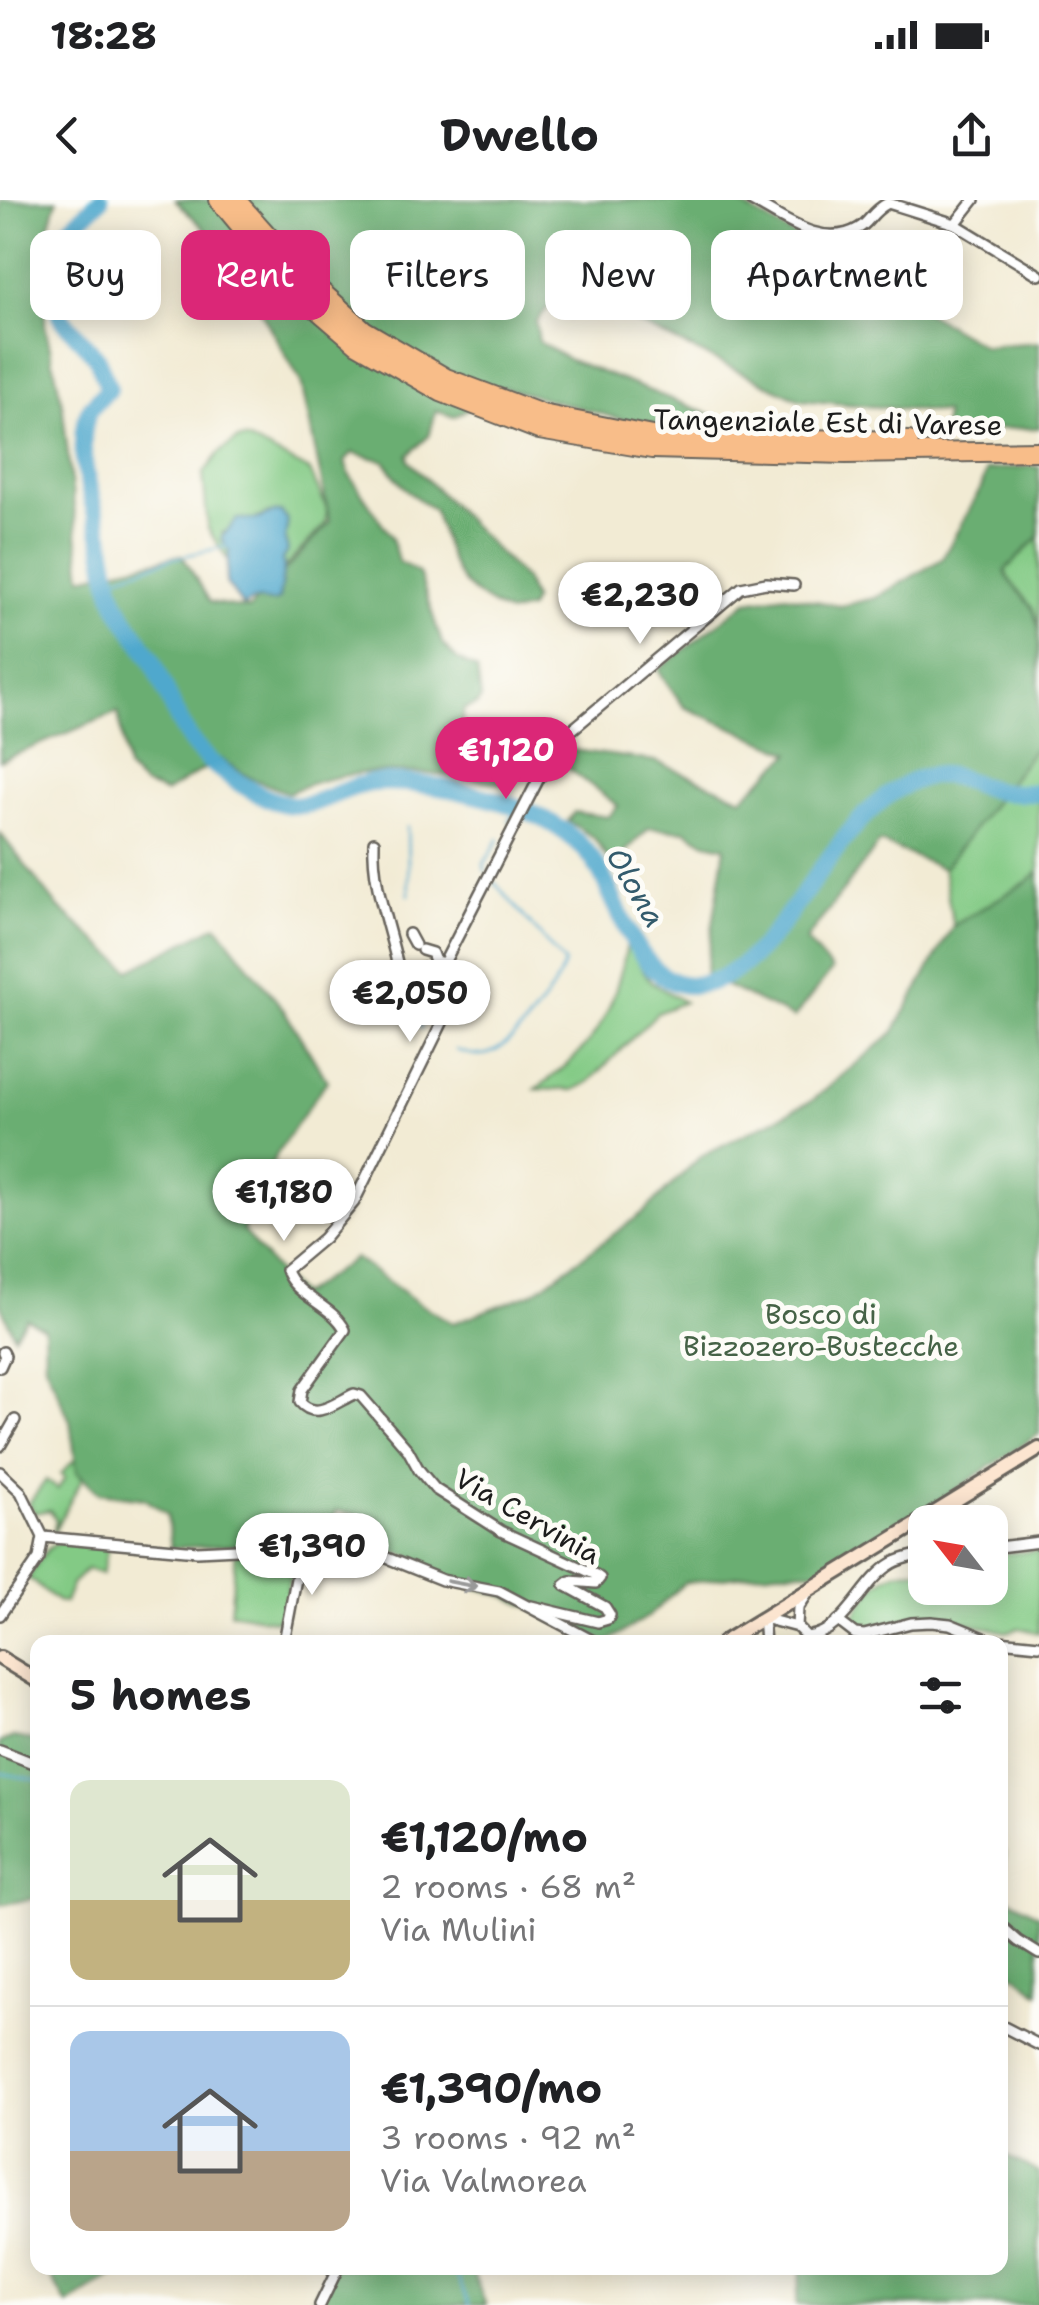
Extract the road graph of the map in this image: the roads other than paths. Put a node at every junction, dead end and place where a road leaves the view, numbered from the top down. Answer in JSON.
{"nodes":[{"id":1,"x":219,"y":200,"type":"edge"},
{"id":2,"x":236,"y":200,"type":"edge"},
{"id":3,"x":750,"y":200,"type":"edge"},
{"id":4,"x":974,"y":200,"type":"edge"},
{"id":5,"x":887,"y":202,"type":"edge"},
{"id":6,"x":955,"y":224,"type":"junction"},
{"id":7,"x":1039,"y":275,"type":"edge"},
{"id":8,"x":1039,"y":441,"type":"edge"},
{"id":9,"x":1039,"y":452,"type":"edge"},
{"id":10,"x":794,"y":585,"type":"dead end"},
{"id":11,"x":374,"y":842,"type":"dead end"},
{"id":12,"x":409,"y":934,"type":"dead end"},
{"id":13,"x":452,"y":947,"type":"junction"},
{"id":14,"x":429,"y":956,"type":"junction"},
{"id":15,"x":404,"y":969,"type":"dead end"},
{"id":16,"x":440,"y":983,"type":"junction"},
{"id":17,"x":380,"y":1004,"type":"dead end"},
{"id":18,"x":3,"y":1352,"type":"dead end"},
{"id":19,"x":0,"y":1367,"type":"edge"},
{"id":20,"x":0,"y":1422,"type":"edge"},
{"id":21,"x":0,"y":1446,"type":"edge"},
{"id":22,"x":1039,"y":1449,"type":"edge"},
{"id":23,"x":2,"y":1476,"type":"edge"},
{"id":24,"x":43,"y":1537,"type":"junction"},
{"id":25,"x":1039,"y":1542,"type":"edge"},
{"id":26,"x":302,"y":1546,"type":"junction"},
{"id":27,"x":1008,"y":1546,"type":"edge"},
{"id":28,"x":908,"y":1558,"type":"edge"},
{"id":29,"x":810,"y":1590,"type":"junction"},
{"id":30,"x":531,"y":1606,"type":"junction"},
{"id":31,"x":0,"y":1614,"type":"edge"},
{"id":32,"x":763,"y":1618,"type":"junction"},
{"id":33,"x":836,"y":1624,"type":"junction"},
{"id":34,"x":797,"y":1627,"type":"junction"},
{"id":35,"x":285,"y":1635,"type":"edge"},
{"id":36,"x":582,"y":1635,"type":"edge"},
{"id":37,"x":735,"y":1635,"type":"edge"},
{"id":38,"x":764,"y":1635,"type":"edge"},
{"id":39,"x":803,"y":1635,"type":"edge"},
{"id":40,"x":819,"y":1635,"type":"edge"},
{"id":41,"x":834,"y":1635,"type":"edge"},
{"id":42,"x":859,"y":1635,"type":"edge"},
{"id":43,"x":868,"y":1635,"type":"edge"},
{"id":44,"x":977,"y":1635,"type":"edge"},
{"id":45,"x":1008,"y":1642,"type":"edge"},
{"id":46,"x":1039,"y":1645,"type":"edge"},
{"id":47,"x":0,"y":1658,"type":"edge"},
{"id":48,"x":30,"y":1676,"type":"edge"},
{"id":49,"x":0,"y":1750,"type":"edge"},
{"id":50,"x":30,"y":1762,"type":"edge"},
{"id":51,"x":1008,"y":1933,"type":"edge"},
{"id":52,"x":1039,"y":1954,"type":"edge"},
{"id":53,"x":1008,"y":2030,"type":"edge"},
{"id":54,"x":1039,"y":2044,"type":"edge"},
{"id":55,"x":335,"y":2275,"type":"edge"},
{"id":56,"x":320,"y":2305,"type":"edge"}],
"edges":[{"from":1,"to":9,"type":"highway","name":"Tangenziale Est di Varese"},
{"from":2,"to":8,"type":"highway","name":"Tangenziale Est di Varese"},
{"from":3,"to":5,"type":"street"},
{"from":4,"to":6,"type":"street"},
{"from":5,"to":6,"type":"street"},
{"from":6,"to":7,"type":"street"},
{"from":10,"to":13,"type":"street"},
{"from":11,"to":15,"type":"street"},
{"from":12,"to":14,"type":"street"},
{"from":13,"to":14,"type":"street"},
{"from":13,"to":14,"type":"street"},
{"from":14,"to":16,"type":"street"},
{"from":16,"to":17,"type":"street"},
{"from":16,"to":30,"type":"street","name":"Via Cervinia"},
{"from":18,"to":19,"type":"street"},
{"from":20,"to":21,"type":"street"},
{"from":22,"to":29,"type":"main road"},
{"from":23,"to":24,"type":"street"},
{"from":24,"to":26,"type":"street"},
{"from":24,"to":31,"type":"street"},
{"from":25,"to":27,"type":"street"},
{"from":26,"to":30,"type":"street","one_way":true},
{"from":26,"to":35,"type":"street"},
{"from":28,"to":33,"type":"street"},
{"from":29,"to":32,"type":"main road"},
{"from":29,"to":34,"type":"street"},
{"from":30,"to":36,"type":"street"},
{"from":32,"to":34,"type":"street"},
{"from":32,"to":37,"type":"main road"},
{"from":32,"to":38,"type":"street"},
{"from":33,"to":40,"type":"street"},
{"from":33,"to":41,"type":"street"},
{"from":33,"to":42,"type":"street"},
{"from":34,"to":39,"type":"street"},
{"from":43,"to":44,"type":"street"},
{"from":45,"to":46,"type":"street"},
{"from":47,"to":48,"type":"main road"},
{"from":49,"to":50,"type":"street"},
{"from":51,"to":52,"type":"street"},
{"from":53,"to":54,"type":"street"},
{"from":55,"to":56,"type":"street"}]}
